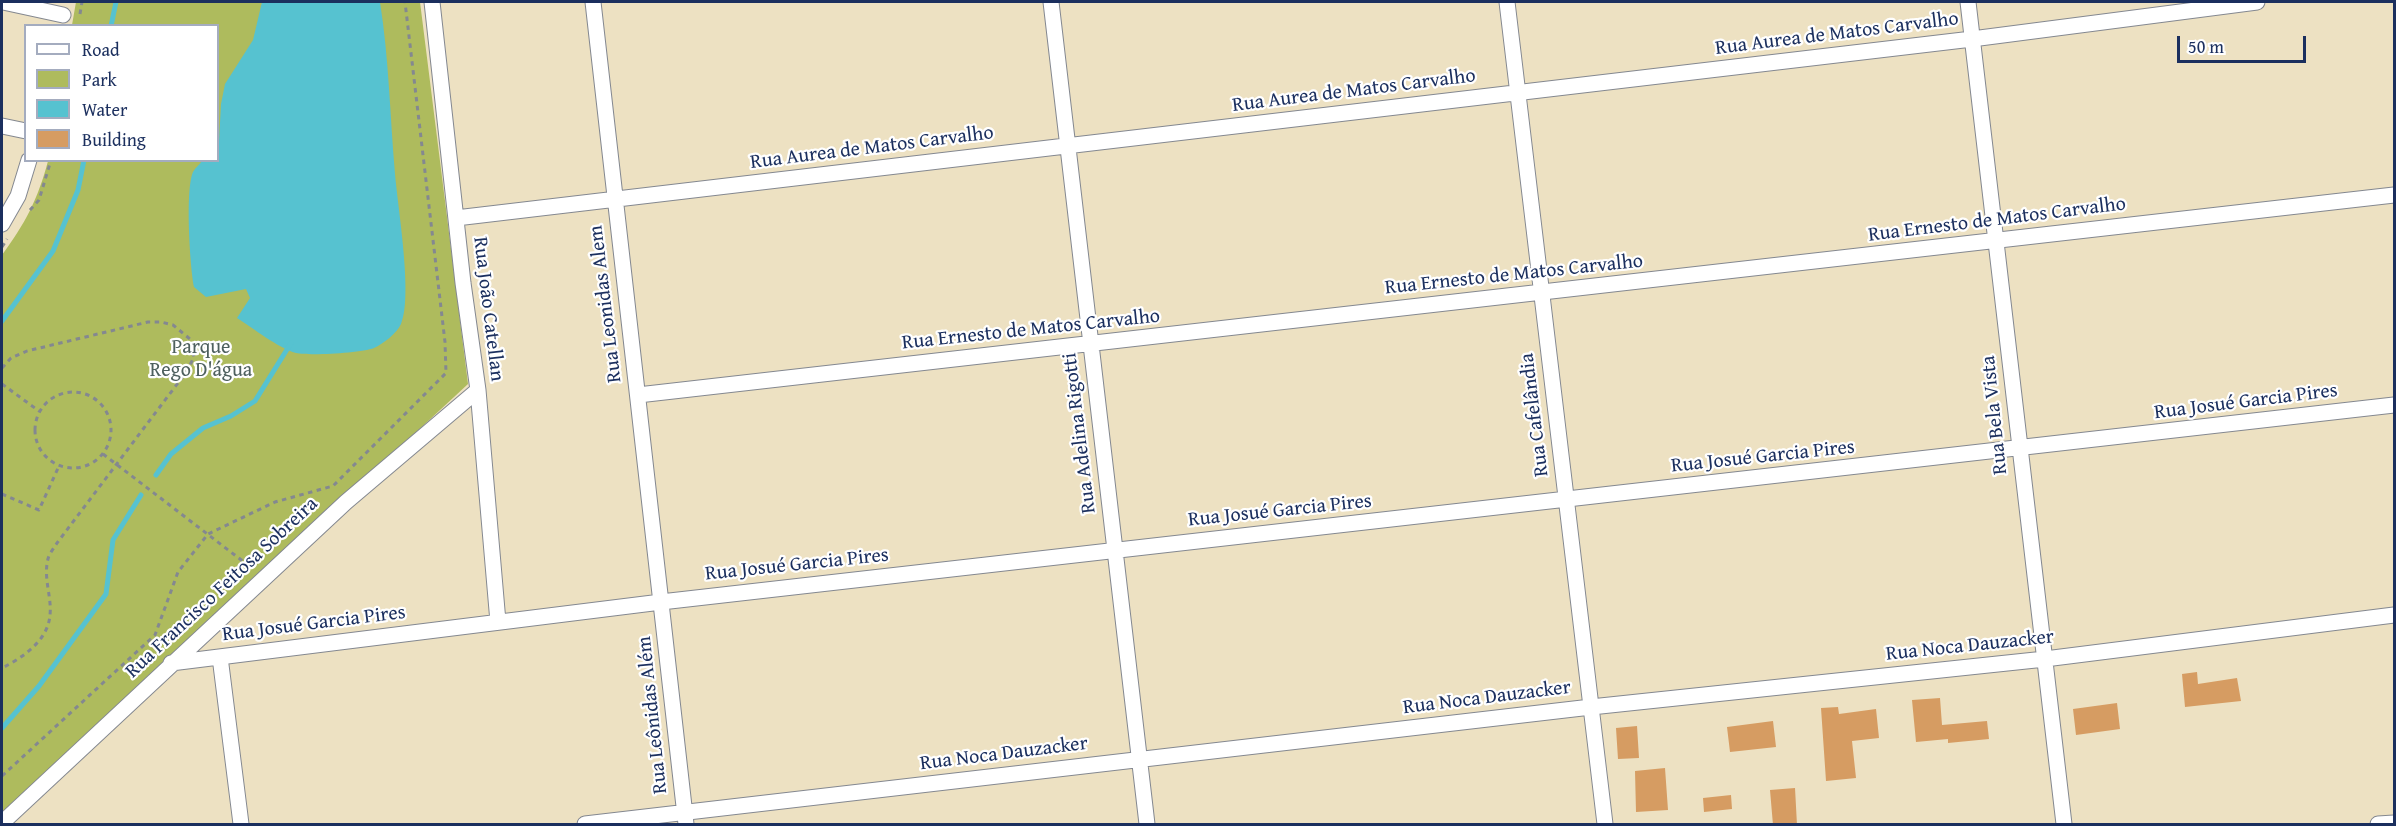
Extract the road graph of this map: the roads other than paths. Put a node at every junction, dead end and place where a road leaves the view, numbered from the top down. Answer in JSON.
{"nodes":[{"id":1,"x":3,"y":2,"type":"edge"},
{"id":2,"x":432,"y":2,"type":"edge"},
{"id":3,"x":593,"y":2,"type":"edge"},
{"id":4,"x":1051,"y":2,"type":"edge"},
{"id":5,"x":1507,"y":2,"type":"edge"},
{"id":6,"x":1968,"y":2,"type":"edge"},
{"id":7,"x":2258,"y":2,"type":"edge"},
{"id":8,"x":64,"y":14,"type":"edge"},
{"id":9,"x":1972,"y":39,"type":"junction"},
{"id":10,"x":1518,"y":93,"type":"junction"},
{"id":11,"x":2,"y":126,"type":"edge"},
{"id":12,"x":24,"y":131,"type":"edge"},
{"id":13,"x":1068,"y":146,"type":"junction"},
{"id":14,"x":28,"y":162,"type":"edge"},
{"id":15,"x":2394,"y":195,"type":"edge"},
{"id":16,"x":615,"y":199,"type":"junction"},
{"id":17,"x":456,"y":219,"type":"junction"},
{"id":18,"x":2,"y":224,"type":"edge"},
{"id":19,"x":1997,"y":241,"type":"junction"},
{"id":20,"x":1542,"y":293,"type":"junction"},
{"id":21,"x":1090,"y":344,"type":"junction"},
{"id":22,"x":478,"y":390,"type":"junction"},
{"id":23,"x":638,"y":395,"type":"junction"},
{"id":24,"x":2394,"y":405,"type":"edge"},
{"id":25,"x":2020,"y":449,"type":"junction"},
{"id":26,"x":1567,"y":501,"type":"junction"},
{"id":27,"x":1114,"y":550,"type":"junction"},
{"id":28,"x":661,"y":602,"type":"junction"},
{"id":29,"x":2394,"y":615,"type":"edge"},
{"id":30,"x":498,"y":622,"type":"junction"},
{"id":31,"x":220,"y":657,"type":"junction"},
{"id":32,"x":2045,"y":659,"type":"junction"},
{"id":33,"x":171,"y":663,"type":"junction"},
{"id":34,"x":1591,"y":707,"type":"junction"},
{"id":35,"x":1139,"y":760,"type":"junction"},
{"id":36,"x":686,"y":818,"type":"edge"},
{"id":37,"x":2394,"y":823,"type":"edge"},
{"id":38,"x":2,"y":824,"type":"edge"},
{"id":39,"x":241,"y":825,"type":"edge"},
{"id":40,"x":585,"y":825,"type":"edge"},
{"id":41,"x":1146,"y":825,"type":"edge"},
{"id":42,"x":1605,"y":825,"type":"edge"},
{"id":43,"x":2064,"y":825,"type":"edge"},
{"id":44,"x":2378,"y":825,"type":"edge"}],
"edges":[{"from":1,"to":8,"type":"street"},
{"from":2,"to":17,"type":"street","name":"Rua João Catellan"},
{"from":3,"to":16,"type":"street","name":"Rua Leonidas Alem"},
{"from":4,"to":13,"type":"street","name":"Rua Adelina Rigotti"},
{"from":5,"to":10,"type":"street","name":"Rua Cafelândia"},
{"from":6,"to":9,"type":"street","name":"Rua Bela Vista"},
{"from":7,"to":9,"type":"street","name":"Rua Aurea de Matos Carvalho"},
{"from":9,"to":10,"type":"street","name":"Rua Aurea de Matos Carvalho"},
{"from":9,"to":19,"type":"street","name":"Rua Bela Vista"},
{"from":10,"to":13,"type":"street","name":"Rua Aurea de Matos Carvalho"},
{"from":10,"to":20,"type":"street","name":"Rua Cafelândia"},
{"from":11,"to":12,"type":"street"},
{"from":13,"to":16,"type":"street","name":"Rua Aurea de Matos Carvalho"},
{"from":13,"to":21,"type":"street","name":"Rua Adelina Rigotti"},
{"from":14,"to":18,"type":"street"},
{"from":15,"to":19,"type":"street","name":"Rua Ernesto de Matos Carvalho"},
{"from":16,"to":17,"type":"street","name":"Rua Aurea de Matos Carvalho"},
{"from":16,"to":23,"type":"street","name":"Rua Leonidas Alem"},
{"from":17,"to":22,"type":"street","name":"Rua João Catellan"},
{"from":19,"to":20,"type":"street","name":"Rua Ernesto de Matos Carvalho"},
{"from":19,"to":25,"type":"street","name":"Rua Bela Vista"},
{"from":20,"to":21,"type":"street","name":"Rua Ernesto de Matos Carvalho"},
{"from":20,"to":26,"type":"street","name":"Rua Cafelândia"},
{"from":21,"to":23,"type":"street","name":"Rua Ernesto de Matos Carvalho"},
{"from":21,"to":27,"type":"street","name":"Rua Adelina Rigotti"},
{"from":22,"to":30,"type":"street","name":"Rua João Catellan"},
{"from":22,"to":33,"type":"street","name":"Rua Francisco Feitosa Sobreira"},
{"from":23,"to":28,"type":"street","name":"Rua Leonidas Alem"},
{"from":24,"to":25,"type":"street","name":"Rua Josué Garcia Pires"},
{"from":25,"to":26,"type":"street","name":"Rua Josué Garcia Pires"},
{"from":25,"to":32,"type":"street","name":"Rua Bela Vista"},
{"from":26,"to":27,"type":"street","name":"Rua Josué Garcia Pires"},
{"from":26,"to":34,"type":"street","name":"Rua Cafelândia"},
{"from":27,"to":28,"type":"street","name":"Rua Josué Garcia Pires"},
{"from":27,"to":35,"type":"street","name":"Rua Adelina Rigotti"},
{"from":28,"to":30,"type":"street","name":"Rua Josué Garcia Pires"},
{"from":28,"to":36,"type":"street","name":"Rua Leônidas Além"},
{"from":29,"to":32,"type":"street","name":"Rua Noca Dauzacker"},
{"from":30,"to":31,"type":"street","name":"Rua Josué Garcia Pires"},
{"from":31,"to":33,"type":"street","name":"Rua Josué Garcia Pires"},
{"from":31,"to":39,"type":"street"},
{"from":32,"to":34,"type":"street","name":"Rua Noca Dauzacker"},
{"from":32,"to":43,"type":"street","name":"Rua Bela Vista"},
{"from":33,"to":38,"type":"street","name":"Rua Francisco Feitosa Sobreira"},
{"from":34,"to":35,"type":"street","name":"Rua Noca Dauzacker"},
{"from":34,"to":42,"type":"street","name":"Rua Cafelândia"},
{"from":35,"to":36,"type":"street","name":"Rua Noca Dauzacker"},
{"from":35,"to":41,"type":"street","name":"Rua Adelina Rigotti"},
{"from":36,"to":40,"type":"street","name":"Rua Noca Dauzacker"},
{"from":37,"to":44,"type":"street"}]}
